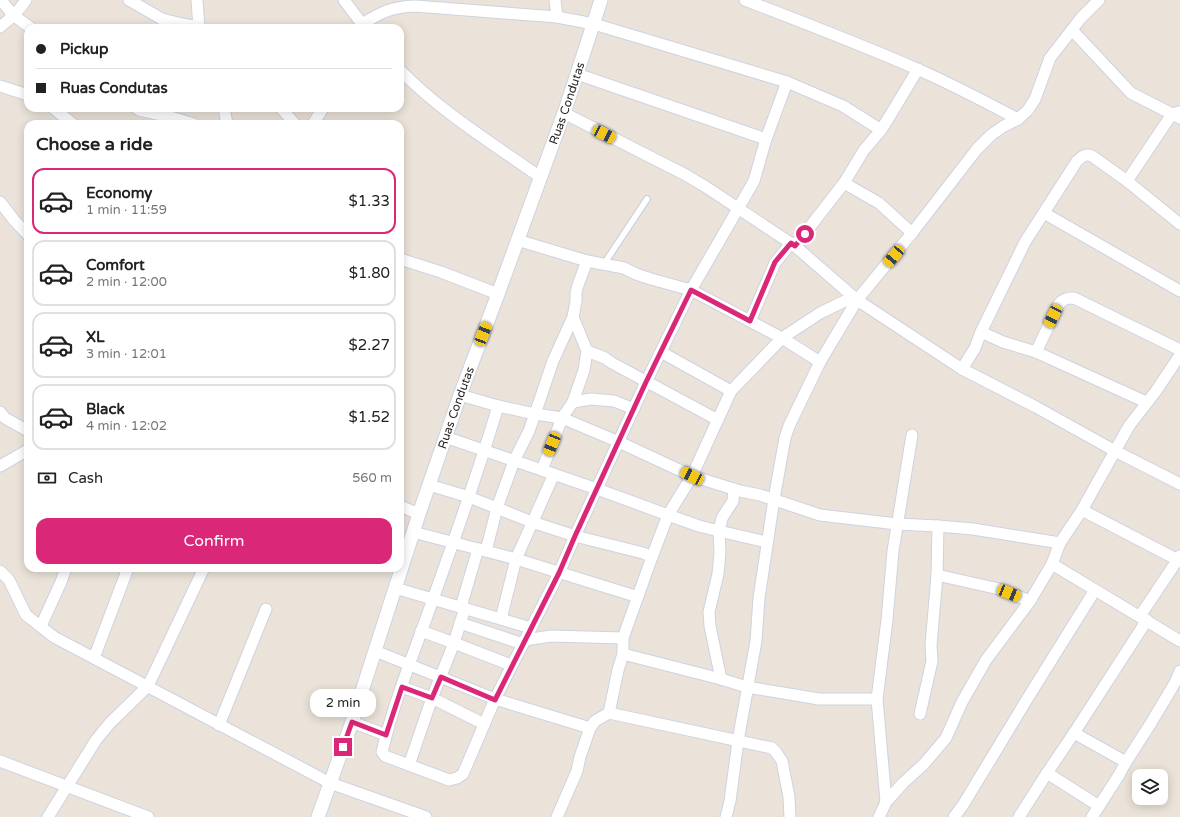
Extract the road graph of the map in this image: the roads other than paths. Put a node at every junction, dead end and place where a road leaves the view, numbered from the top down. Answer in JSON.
{"nodes":[{"id":1,"x":1,"y":0,"type":"edge"},
{"id":2,"x":26,"y":0,"type":"edge"},
{"id":3,"x":129,"y":0,"type":"edge"},
{"id":4,"x":197,"y":0,"type":"edge"},
{"id":5,"x":344,"y":0,"type":"edge"},
{"id":6,"x":555,"y":0,"type":"edge"},
{"id":7,"x":601,"y":0,"type":"edge"},
{"id":8,"x":745,"y":0,"type":"edge"},
{"id":9,"x":1099,"y":0,"type":"edge"},
{"id":10,"x":413,"y":3,"type":"edge"},
{"id":11,"x":14,"y":15,"type":"junction"},
{"id":12,"x":557,"y":18,"type":"junction"},
{"id":13,"x":26,"y":24,"type":"edge"},
{"id":14,"x":182,"y":24,"type":"edge"},
{"id":15,"x":199,"y":24,"type":"edge"},
{"id":16,"x":362,"y":24,"type":"edge"},
{"id":17,"x":366,"y":24,"type":"edge"},
{"id":18,"x":594,"y":24,"type":"junction"},
{"id":19,"x":0,"y":27,"type":"edge"},
{"id":20,"x":1072,"y":30,"type":"junction"},
{"id":21,"x":918,"y":69,"type":"junction"},
{"id":22,"x":404,"y":74,"type":"edge"},
{"id":23,"x":577,"y":74,"type":"junction"},
{"id":24,"x":786,"y":82,"type":"junction"},
{"id":25,"x":0,"y":86,"type":"edge"},
{"id":26,"x":24,"y":94,"type":"edge"},
{"id":27,"x":58,"y":112,"type":"edge"},
{"id":28,"x":148,"y":112,"type":"edge"},
{"id":29,"x":284,"y":112,"type":"edge"},
{"id":30,"x":564,"y":113,"type":"junction"},
{"id":31,"x":1177,"y":114,"type":"edge"},
{"id":32,"x":1018,"y":119,"type":"junction"},
{"id":33,"x":68,"y":120,"type":"edge"},
{"id":34,"x":180,"y":120,"type":"edge"},
{"id":35,"x":292,"y":120,"type":"edge"},
{"id":36,"x":881,"y":130,"type":"junction"},
{"id":37,"x":766,"y":139,"type":"junction"},
{"id":38,"x":540,"y":177,"type":"junction"},
{"id":39,"x":1127,"y":182,"type":"junction"},
{"id":40,"x":844,"y":183,"type":"junction"},
{"id":41,"x":647,"y":199,"type":"dead end"},
{"id":42,"x":0,"y":202,"type":"edge"},
{"id":43,"x":737,"y":209,"type":"junction"},
{"id":44,"x":1044,"y":213,"type":"junction"},
{"id":45,"x":1180,"y":224,"type":"edge"},
{"id":46,"x":24,"y":231,"type":"edge"},
{"id":47,"x":912,"y":233,"type":"junction"},
{"id":48,"x":517,"y":240,"type":"junction"},
{"id":49,"x":793,"y":244,"type":"junction"},
{"id":50,"x":404,"y":260,"type":"edge"},
{"id":51,"x":587,"y":261,"type":"junction"},
{"id":52,"x":604,"y":264,"type":"junction"},
{"id":53,"x":691,"y":290,"type":"junction"},
{"id":54,"x":1180,"y":291,"type":"edge"},
{"id":55,"x":498,"y":294,"type":"junction"},
{"id":56,"x":855,"y":298,"type":"junction"},
{"id":57,"x":573,"y":317,"type":"junction"},
{"id":58,"x":750,"y":321,"type":"junction"},
{"id":59,"x":981,"y":332,"type":"junction"},
{"id":60,"x":782,"y":338,"type":"junction"},
{"id":61,"x":1180,"y":350,"type":"edge"},
{"id":62,"x":587,"y":351,"type":"junction"},
{"id":63,"x":660,"y":352,"type":"junction"},
{"id":64,"x":1036,"y":352,"type":"junction"},
{"id":65,"x":1180,"y":355,"type":"edge"},
{"id":66,"x":820,"y":362,"type":"junction"},
{"id":67,"x":962,"y":369,"type":"junction"},
{"id":68,"x":646,"y":382,"type":"junction"},
{"id":69,"x":731,"y":391,"type":"junction"},
{"id":70,"x":460,"y":395,"type":"junction"},
{"id":71,"x":573,"y":402,"type":"junction"},
{"id":72,"x":1146,"y":402,"type":"junction"},
{"id":73,"x":498,"y":406,"type":"junction"},
{"id":74,"x":634,"y":409,"type":"junction"},
{"id":75,"x":0,"y":412,"type":"edge"},
{"id":76,"x":535,"y":414,"type":"junction"},
{"id":77,"x":562,"y":418,"type":"junction"},
{"id":78,"x":718,"y":420,"type":"junction"},
{"id":79,"x":24,"y":429,"type":"edge"},
{"id":80,"x":912,"y":434,"type":"dead end"},
{"id":81,"x":445,"y":437,"type":"junction"},
{"id":82,"x":619,"y":442,"type":"junction"},
{"id":83,"x":1115,"y":450,"type":"junction"},
{"id":84,"x":485,"y":451,"type":"junction"},
{"id":85,"x":24,"y":452,"type":"edge"},
{"id":86,"x":514,"y":460,"type":"junction"},
{"id":87,"x":0,"y":466,"type":"edge"},
{"id":88,"x":542,"y":470,"type":"junction"},
{"id":89,"x":554,"y":474,"type":"junction"},
{"id":90,"x":692,"y":476,"type":"junction"},
{"id":91,"x":1180,"y":484,"type":"edge"},
{"id":92,"x":429,"y":485,"type":"junction"},
{"id":93,"x":597,"y":489,"type":"junction"},
{"id":94,"x":734,"y":489,"type":"junction"},
{"id":95,"x":469,"y":497,"type":"junction"},
{"id":96,"x":774,"y":499,"type":"junction"},
{"id":97,"x":404,"y":508,"type":"edge"},
{"id":98,"x":497,"y":508,"type":"junction"},
{"id":99,"x":1082,"y":510,"type":"junction"},
{"id":100,"x":419,"y":514,"type":"junction"},
{"id":101,"x":668,"y":515,"type":"junction"},
{"id":102,"x":532,"y":522,"type":"junction"},
{"id":103,"x":897,"y":524,"type":"junction"},
{"id":104,"x":938,"y":526,"type":"junction"},
{"id":105,"x":719,"y":531,"type":"junction"},
{"id":106,"x":413,"y":532,"type":"junction"},
{"id":107,"x":575,"y":536,"type":"junction"},
{"id":108,"x":453,"y":542,"type":"junction"},
{"id":109,"x":767,"y":542,"type":"junction"},
{"id":110,"x":1060,"y":543,"type":"junction"},
{"id":111,"x":482,"y":550,"type":"junction"},
{"id":112,"x":652,"y":557,"type":"junction"},
{"id":113,"x":516,"y":559,"type":"junction"},
{"id":114,"x":1179,"y":559,"type":"edge"},
{"id":115,"x":404,"y":562,"type":"edge"},
{"id":116,"x":1052,"y":564,"type":"junction"},
{"id":117,"x":0,"y":571,"type":"edge"},
{"id":118,"x":65,"y":572,"type":"edge"},
{"id":119,"x":126,"y":572,"type":"edge"},
{"id":120,"x":202,"y":572,"type":"edge"},
{"id":121,"x":401,"y":572,"type":"edge"},
{"id":122,"x":559,"y":573,"type":"junction"},
{"id":123,"x":937,"y":575,"type":"junction"},
{"id":124,"x":396,"y":588,"type":"junction"},
{"id":125,"x":1095,"y":590,"type":"junction"},
{"id":126,"x":638,"y":596,"type":"junction"},
{"id":127,"x":433,"y":599,"type":"junction"},
{"id":128,"x":1030,"y":601,"type":"junction"},
{"id":129,"x":463,"y":608,"type":"junction"},
{"id":130,"x":266,"y":609,"type":"dead end"},
{"id":131,"x":1143,"y":618,"type":"junction"},
{"id":132,"x":501,"y":619,"type":"junction"},
{"id":133,"x":460,"y":623,"type":"junction"},
{"id":134,"x":41,"y":626,"type":"junction"},
{"id":135,"x":531,"y":628,"type":"junction"},
{"id":136,"x":421,"y":631,"type":"junction"},
{"id":137,"x":623,"y":638,"type":"junction"},
{"id":138,"x":1180,"y":641,"type":"edge"},
{"id":139,"x":524,"y":642,"type":"junction"},
{"id":140,"x":454,"y":643,"type":"junction"},
{"id":141,"x":375,"y":651,"type":"junction"},
{"id":142,"x":623,"y":654,"type":"junction"},
{"id":143,"x":94,"y":658,"type":"junction"},
{"id":144,"x":410,"y":664,"type":"junction"},
{"id":145,"x":511,"y":666,"type":"junction"},
{"id":146,"x":1180,"y":671,"type":"edge"},
{"id":147,"x":441,"y":677,"type":"junction"},
{"id":148,"x":720,"y":679,"type":"junction"},
{"id":149,"x":148,"y":686,"type":"junction"},
{"id":150,"x":402,"y":687,"type":"junction"},
{"id":151,"x":747,"y":687,"type":"junction"},
{"id":152,"x":432,"y":698,"type":"junction"},
{"id":153,"x":877,"y":698,"type":"junction"},
{"id":154,"x":495,"y":700,"type":"junction"},
{"id":155,"x":609,"y":713,"type":"junction"},
{"id":156,"x":920,"y":714,"type":"dead end"},
{"id":157,"x":352,"y":722,"type":"junction"},
{"id":158,"x":219,"y":724,"type":"junction"},
{"id":159,"x":484,"y":724,"type":"junction"},
{"id":160,"x":590,"y":728,"type":"junction"},
{"id":161,"x":1074,"y":733,"type":"junction"},
{"id":162,"x":386,"y":735,"type":"junction"},
{"id":163,"x":738,"y":741,"type":"junction"},
{"id":164,"x":0,"y":761,"type":"edge"},
{"id":165,"x":1126,"y":762,"type":"junction"},
{"id":166,"x":409,"y":765,"type":"junction"},
{"id":167,"x":1047,"y":773,"type":"junction"},
{"id":168,"x":330,"y":783,"type":"junction"},
{"id":169,"x":66,"y":786,"type":"junction"},
{"id":170,"x":886,"y":802,"type":"junction"},
{"id":171,"x":1098,"y":806,"type":"junction"},
{"id":172,"x":48,"y":817,"type":"edge"},
{"id":173,"x":148,"y":817,"type":"edge"},
{"id":174,"x":318,"y":817,"type":"edge"},
{"id":175,"x":426,"y":817,"type":"edge"},
{"id":176,"x":558,"y":817,"type":"edge"},
{"id":177,"x":726,"y":817,"type":"edge"},
{"id":178,"x":790,"y":817,"type":"edge"},
{"id":179,"x":879,"y":817,"type":"edge"},
{"id":180,"x":954,"y":817,"type":"edge"},
{"id":181,"x":1019,"y":817,"type":"edge"},
{"id":182,"x":1092,"y":817,"type":"edge"}],
"edges":[{"from":1,"to":11,"type":"street"},
{"from":2,"to":11,"type":"street"},
{"from":3,"to":14,"type":"street"},
{"from":4,"to":15,"type":"street"},
{"from":5,"to":16,"type":"street"},
{"from":6,"to":12,"type":"street"},
{"from":7,"to":18,"type":"street","name":"Ruas Condutas"},
{"from":8,"to":21,"type":"street"},
{"from":9,"to":20,"type":"street"},
{"from":10,"to":12,"type":"street"},
{"from":10,"to":17,"type":"street"},
{"from":11,"to":13,"type":"street"},
{"from":11,"to":19,"type":"street"},
{"from":12,"to":18,"type":"street"},
{"from":18,"to":23,"type":"street","name":"Ruas Condutas"},
{"from":18,"to":24,"type":"street"},
{"from":20,"to":31,"type":"street"},
{"from":20,"to":32,"type":"street"},
{"from":21,"to":32,"type":"street"},
{"from":21,"to":36,"type":"street"},
{"from":22,"to":38,"type":"street"},
{"from":23,"to":30,"type":"street","name":"Ruas Condutas"},
{"from":23,"to":37,"type":"street"},
{"from":24,"to":36,"type":"street"},
{"from":24,"to":37,"type":"street"},
{"from":25,"to":26,"type":"street"},
{"from":27,"to":33,"type":"street"},
{"from":28,"to":34,"type":"street"},
{"from":29,"to":35,"type":"street"},
{"from":30,"to":38,"type":"street","name":"Ruas Condutas"},
{"from":30,"to":43,"type":"street"},
{"from":31,"to":39,"type":"street"},
{"from":32,"to":47,"type":"street"},
{"from":36,"to":40,"type":"street"},
{"from":37,"to":43,"type":"street"},
{"from":38,"to":48,"type":"street","name":"Ruas Condutas"},
{"from":39,"to":44,"type":"street"},
{"from":39,"to":45,"type":"street"},
{"from":40,"to":47,"type":"street"},
{"from":40,"to":49,"type":"street"},
{"from":41,"to":52,"type":"lane"},
{"from":42,"to":46,"type":"street"},
{"from":43,"to":49,"type":"street"},
{"from":43,"to":53,"type":"street"},
{"from":44,"to":54,"type":"street"},
{"from":44,"to":59,"type":"street"},
{"from":47,"to":56,"type":"street"},
{"from":48,"to":51,"type":"street"},
{"from":48,"to":55,"type":"street","name":"Ruas Condutas"},
{"from":49,"to":56,"type":"street"},
{"from":49,"to":58,"type":"street"},
{"from":50,"to":55,"type":"street"},
{"from":51,"to":52,"type":"street"},
{"from":51,"to":57,"type":"street"},
{"from":52,"to":53,"type":"street"},
{"from":53,"to":58,"type":"street"},
{"from":53,"to":63,"type":"street"},
{"from":55,"to":70,"type":"street","name":"Ruas Condutas"},
{"from":56,"to":60,"type":"street"},
{"from":56,"to":66,"type":"street"},
{"from":56,"to":67,"type":"street"},
{"from":57,"to":62,"type":"street"},
{"from":57,"to":76,"type":"street"},
{"from":58,"to":60,"type":"street"},
{"from":59,"to":64,"type":"street"},
{"from":59,"to":67,"type":"street"},
{"from":60,"to":66,"type":"street"},
{"from":60,"to":69,"type":"street"},
{"from":61,"to":64,"type":"street"},
{"from":62,"to":68,"type":"street"},
{"from":62,"to":71,"type":"street"},
{"from":63,"to":68,"type":"street"},
{"from":63,"to":69,"type":"street"},
{"from":64,"to":72,"type":"street"},
{"from":65,"to":72,"type":"street"},
{"from":66,"to":96,"type":"street"},
{"from":67,"to":83,"type":"street"},
{"from":68,"to":74,"type":"street"},
{"from":68,"to":78,"type":"street"},
{"from":69,"to":78,"type":"street"},
{"from":70,"to":73,"type":"street"},
{"from":70,"to":81,"type":"street","name":"Ruas Condutas"},
{"from":71,"to":74,"type":"street"},
{"from":71,"to":77,"type":"street"},
{"from":72,"to":83,"type":"street"},
{"from":73,"to":76,"type":"street"},
{"from":73,"to":84,"type":"street"},
{"from":74,"to":82,"type":"street"},
{"from":75,"to":79,"type":"street"},
{"from":76,"to":77,"type":"street"},
{"from":76,"to":86,"type":"street"},
{"from":77,"to":82,"type":"street"},
{"from":77,"to":88,"type":"street"},
{"from":78,"to":90,"type":"street"},
{"from":80,"to":103,"type":"street"},
{"from":81,"to":84,"type":"street"},
{"from":81,"to":92,"type":"street","name":"Ruas Condutas"},
{"from":82,"to":90,"type":"street"},
{"from":82,"to":93,"type":"street"},
{"from":83,"to":91,"type":"street"},
{"from":83,"to":99,"type":"street"},
{"from":84,"to":86,"type":"street"},
{"from":84,"to":95,"type":"street"},
{"from":85,"to":87,"type":"street"},
{"from":86,"to":88,"type":"street"},
{"from":86,"to":98,"type":"street"},
{"from":88,"to":89,"type":"street"},
{"from":89,"to":93,"type":"street"},
{"from":89,"to":102,"type":"street"},
{"from":90,"to":94,"type":"street"},
{"from":90,"to":101,"type":"street"},
{"from":92,"to":95,"type":"street"},
{"from":92,"to":100,"type":"street","name":"Ruas Condutas"},
{"from":93,"to":101,"type":"street"},
{"from":93,"to":107,"type":"street"},
{"from":94,"to":96,"type":"street"},
{"from":94,"to":105,"type":"street"},
{"from":95,"to":98,"type":"street"},
{"from":95,"to":108,"type":"street"},
{"from":96,"to":103,"type":"street"},
{"from":96,"to":109,"type":"street"},
{"from":97,"to":100,"type":"street"},
{"from":98,"to":102,"type":"street"},
{"from":98,"to":111,"type":"street"},
{"from":99,"to":110,"type":"street"},
{"from":99,"to":114,"type":"street"},
{"from":100,"to":106,"type":"street","name":"Ruas Condutas"},
{"from":101,"to":105,"type":"street"},
{"from":101,"to":112,"type":"street"},
{"from":102,"to":107,"type":"street"},
{"from":102,"to":113,"type":"street"},
{"from":103,"to":104,"type":"street"},
{"from":103,"to":153,"type":"street"},
{"from":104,"to":110,"type":"street"},
{"from":104,"to":123,"type":"street"},
{"from":105,"to":109,"type":"street"},
{"from":105,"to":148,"type":"street"},
{"from":106,"to":108,"type":"street"},
{"from":106,"to":115,"type":"street","name":"Ruas Condutas"},
{"from":107,"to":112,"type":"street"},
{"from":107,"to":122,"type":"street"},
{"from":108,"to":111,"type":"street"},
{"from":108,"to":127,"type":"street"},
{"from":109,"to":151,"type":"street"},
{"from":110,"to":116,"type":"street"},
{"from":111,"to":113,"type":"street"},
{"from":111,"to":129,"type":"street"},
{"from":112,"to":126,"type":"street"},
{"from":113,"to":122,"type":"street"},
{"from":113,"to":132,"type":"street"},
{"from":114,"to":131,"type":"street"},
{"from":116,"to":125,"type":"street"},
{"from":116,"to":128,"type":"street"},
{"from":117,"to":134,"type":"street"},
{"from":118,"to":134,"type":"street"},
{"from":119,"to":143,"type":"street"},
{"from":120,"to":149,"type":"street"},
{"from":121,"to":124,"type":"street","name":"Ruas Condutas"},
{"from":122,"to":126,"type":"street"},
{"from":122,"to":135,"type":"street"},
{"from":123,"to":128,"type":"street"},
{"from":123,"to":156,"type":"street"},
{"from":124,"to":127,"type":"street"},
{"from":124,"to":141,"type":"street","name":"Ruas Condutas"},
{"from":125,"to":131,"type":"street"},
{"from":125,"to":180,"type":"street"},
{"from":126,"to":137,"type":"street"},
{"from":127,"to":129,"type":"street"},
{"from":127,"to":136,"type":"street"},
{"from":128,"to":170,"type":"street"},
{"from":129,"to":132,"type":"street"},
{"from":129,"to":133,"type":"street"},
{"from":130,"to":158,"type":"street"},
{"from":131,"to":138,"type":"street"},
{"from":131,"to":161,"type":"street"},
{"from":132,"to":135,"type":"street"},
{"from":133,"to":139,"type":"street"},
{"from":133,"to":140,"type":"street"},
{"from":134,"to":143,"type":"street"},
{"from":135,"to":139,"type":"street"},
{"from":136,"to":140,"type":"street"},
{"from":136,"to":144,"type":"street"},
{"from":137,"to":139,"type":"street"},
{"from":137,"to":142,"type":"street"},
{"from":139,"to":145,"type":"street"},
{"from":140,"to":145,"type":"street"},
{"from":140,"to":147,"type":"street"},
{"from":141,"to":144,"type":"street"},
{"from":141,"to":157,"type":"street","name":"Ruas Condutas"},
{"from":142,"to":148,"type":"street"},
{"from":142,"to":155,"type":"street"},
{"from":143,"to":149,"type":"street"},
{"from":144,"to":147,"type":"street"},
{"from":144,"to":150,"type":"street"},
{"from":145,"to":154,"type":"street"},
{"from":146,"to":165,"type":"street"},
{"from":147,"to":152,"type":"street"},
{"from":147,"to":154,"type":"street"},
{"from":148,"to":151,"type":"street"},
{"from":149,"to":158,"type":"street"},
{"from":149,"to":169,"type":"street"},
{"from":150,"to":152,"type":"street"},
{"from":150,"to":162,"type":"street"},
{"from":151,"to":153,"type":"street"},
{"from":151,"to":163,"type":"street"},
{"from":152,"to":159,"type":"street"},
{"from":152,"to":166,"type":"street"},
{"from":153,"to":170,"type":"street"},
{"from":154,"to":159,"type":"street"},
{"from":154,"to":160,"type":"street"},
{"from":155,"to":160,"type":"street"},
{"from":155,"to":163,"type":"street"},
{"from":157,"to":162,"type":"street"},
{"from":157,"to":168,"type":"street","name":"Ruas Condutas"},
{"from":158,"to":168,"type":"street"},
{"from":159,"to":166,"type":"street"},
{"from":160,"to":176,"type":"street"},
{"from":161,"to":165,"type":"street"},
{"from":161,"to":167,"type":"street"},
{"from":162,"to":166,"type":"street"},
{"from":163,"to":177,"type":"street"},
{"from":163,"to":178,"type":"street"},
{"from":164,"to":169,"type":"street"},
{"from":165,"to":171,"type":"street"},
{"from":167,"to":171,"type":"street"},
{"from":167,"to":181,"type":"street"},
{"from":168,"to":174,"type":"street","name":"Ruas Condutas"},
{"from":168,"to":175,"type":"street"},
{"from":169,"to":172,"type":"street"},
{"from":169,"to":173,"type":"street"},
{"from":170,"to":179,"type":"street"},
{"from":171,"to":182,"type":"street"}]}
